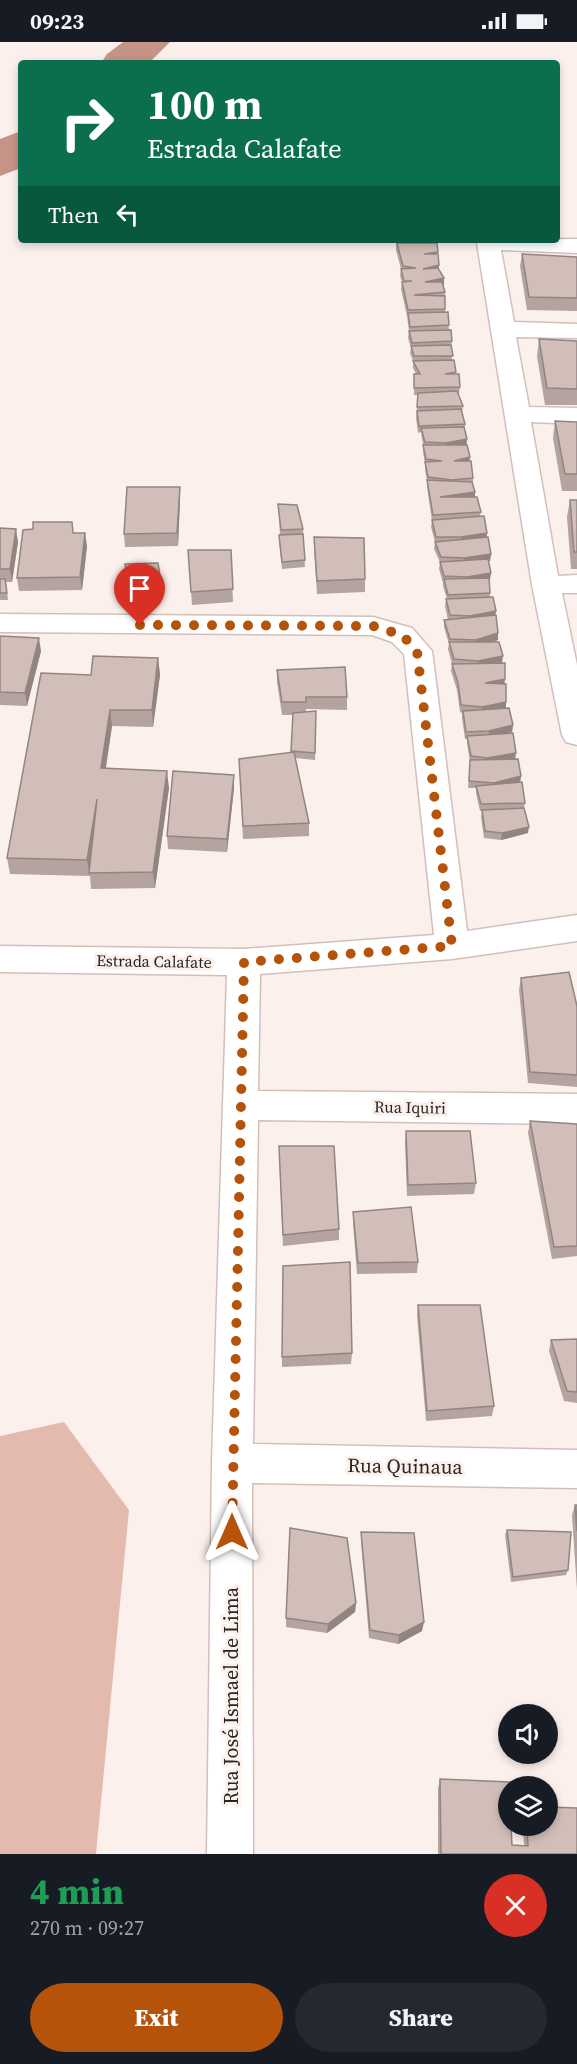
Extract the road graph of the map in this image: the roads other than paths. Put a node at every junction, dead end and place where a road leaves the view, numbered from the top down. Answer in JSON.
{"nodes":[{"id":1,"x":488,"y":243,"type":"edge"},
{"id":2,"x":510,"y":243,"type":"edge"},
{"id":3,"x":577,"y":246,"type":"edge"},
{"id":4,"x":502,"y":329,"type":"junction"},
{"id":5,"x":577,"y":331,"type":"edge"},
{"id":6,"x":516,"y":414,"type":"junction"},
{"id":7,"x":577,"y":416,"type":"edge"},
{"id":8,"x":577,"y":584,"type":"edge"},
{"id":9,"x":546,"y":585,"type":"junction"},
{"id":10,"x":0,"y":623,"type":"edge"},
{"id":11,"x":576,"y":728,"type":"edge"},
{"id":12,"x":577,"y":928,"type":"edge"},
{"id":13,"x":452,"y":946,"type":"junction"},
{"id":14,"x":0,"y":959,"type":"edge"},
{"id":15,"x":244,"y":962,"type":"junction"},
{"id":16,"x":242,"y":1105,"type":"junction"},
{"id":17,"x":577,"y":1109,"type":"edge"},
{"id":18,"x":232,"y":1463,"type":"junction"},
{"id":19,"x":577,"y":1469,"type":"edge"},
{"id":20,"x":230,"y":1854,"type":"edge"}],
"edges":[{"from":1,"to":4,"type":"street"},
{"from":2,"to":3,"type":"street"},
{"from":4,"to":5,"type":"street"},
{"from":4,"to":6,"type":"street"},
{"from":6,"to":7,"type":"street"},
{"from":6,"to":9,"type":"street"},
{"from":8,"to":9,"type":"street"},
{"from":9,"to":11,"type":"street"},
{"from":10,"to":13,"type":"street"},
{"from":12,"to":13,"type":"street","name":"Estrada Calafate"},
{"from":13,"to":15,"type":"street","name":"Estrada Calafate"},
{"from":14,"to":15,"type":"street","name":"Estrada Calafate"},
{"from":15,"to":16,"type":"street","name":"Rua José Ismael de Lima"},
{"from":16,"to":17,"type":"street","name":"Rua Iquiri"},
{"from":16,"to":18,"type":"street","name":"Rua José Ismael de Lima"},
{"from":18,"to":19,"type":"street","name":"Rua Quinaua"},
{"from":18,"to":20,"type":"street","name":"Rua José Ismael de Lima"}]}
